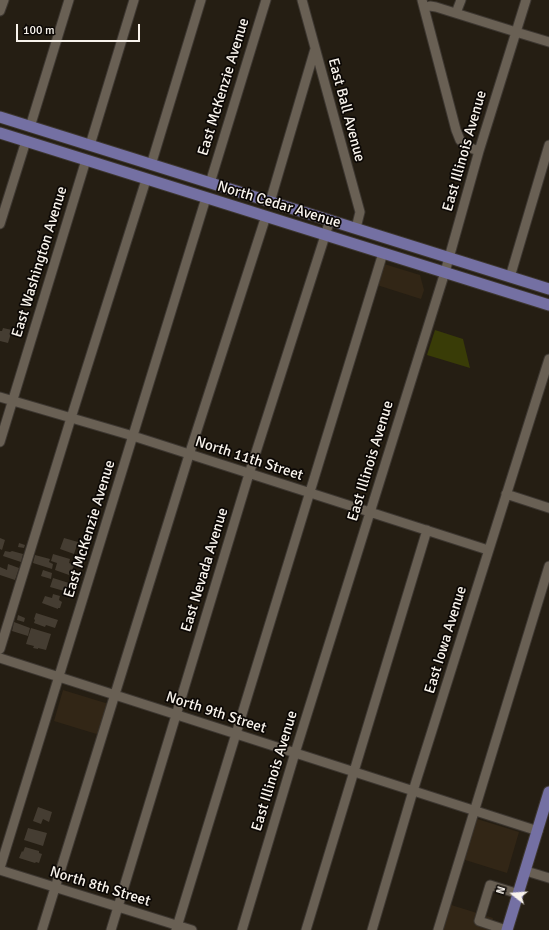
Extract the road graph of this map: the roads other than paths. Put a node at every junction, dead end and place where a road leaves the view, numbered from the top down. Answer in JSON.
{"nodes":[{"id":1,"x":4,"y":0,"type":"edge"},
{"id":2,"x":69,"y":0,"type":"edge"},
{"id":3,"x":134,"y":0,"type":"edge"},
{"id":4,"x":201,"y":0,"type":"edge"},
{"id":5,"x":266,"y":0,"type":"edge"},
{"id":6,"x":302,"y":0,"type":"edge"},
{"id":7,"x":460,"y":0,"type":"edge"},
{"id":8,"x":526,"y":0,"type":"edge"},
{"id":9,"x":423,"y":4,"type":"edge"},
{"id":10,"x":0,"y":11,"type":"edge"},
{"id":11,"x":456,"y":13,"type":"junction"},
{"id":12,"x":516,"y":32,"type":"junction"},
{"id":13,"x":549,"y":42,"type":"edge"},
{"id":14,"x":315,"y":49,"type":"junction"},
{"id":15,"x":0,"y":117,"type":"edge"},
{"id":16,"x":30,"y":127,"type":"junction"},
{"id":17,"x":0,"y":133,"type":"edge"},
{"id":18,"x":26,"y":141,"type":"junction"},
{"id":19,"x":90,"y":145,"type":"junction"},
{"id":20,"x":549,"y":145,"type":"edge"},
{"id":21,"x":479,"y":152,"type":"junction"},
{"id":22,"x":86,"y":160,"type":"junction"},
{"id":23,"x":151,"y":165,"type":"junction"},
{"id":24,"x":146,"y":180,"type":"junction"},
{"id":25,"x":210,"y":183,"type":"junction"},
{"id":26,"x":206,"y":198,"type":"junction"},
{"id":27,"x":270,"y":202,"type":"junction"},
{"id":28,"x":266,"y":216,"type":"junction"},
{"id":29,"x":330,"y":220,"type":"junction"},
{"id":30,"x":0,"y":224,"type":"edge"},
{"id":31,"x":356,"y":228,"type":"junction"},
{"id":32,"x":325,"y":235,"type":"junction"},
{"id":33,"x":383,"y":253,"type":"junction"},
{"id":34,"x":449,"y":258,"type":"junction"},
{"id":35,"x":445,"y":272,"type":"junction"},
{"id":36,"x":510,"y":277,"type":"junction"},
{"id":37,"x":478,"y":283,"type":"junction"},
{"id":38,"x":549,"y":289,"type":"edge"},
{"id":39,"x":549,"y":297,"type":"edge"},
{"id":40,"x":549,"y":305,"type":"edge"},
{"id":41,"x":549,"y":359,"type":"edge"},
{"id":42,"x":0,"y":396,"type":"edge"},
{"id":43,"x":13,"y":401,"type":"junction"},
{"id":44,"x":71,"y":418,"type":"junction"},
{"id":45,"x":133,"y":436,"type":"junction"},
{"id":46,"x":0,"y":442,"type":"edge"},
{"id":47,"x":189,"y":455,"type":"junction"},
{"id":48,"x":249,"y":474,"type":"junction"},
{"id":49,"x":310,"y":493,"type":"junction"},
{"id":50,"x":506,"y":494,"type":"junction"},
{"id":51,"x":549,"y":508,"type":"edge"},
{"id":52,"x":370,"y":512,"type":"junction"},
{"id":53,"x":428,"y":530,"type":"junction"},
{"id":54,"x":488,"y":550,"type":"junction"},
{"id":55,"x":549,"y":566,"type":"edge"},
{"id":56,"x":0,"y":649,"type":"edge"},
{"id":57,"x":0,"y":658,"type":"edge"},
{"id":58,"x":59,"y":677,"type":"junction"},
{"id":59,"x":115,"y":695,"type":"junction"},
{"id":60,"x":176,"y":715,"type":"junction"},
{"id":61,"x":236,"y":734,"type":"junction"},
{"id":62,"x":295,"y":753,"type":"junction"},
{"id":63,"x":354,"y":771,"type":"junction"},
{"id":64,"x":413,"y":791,"type":"junction"},
{"id":65,"x":549,"y":792,"type":"edge"},
{"id":66,"x":474,"y":810,"type":"junction"},
{"id":67,"x":538,"y":830,"type":"junction"},
{"id":68,"x":0,"y":869,"type":"edge"},
{"id":69,"x":526,"y":871,"type":"junction"},
{"id":70,"x":549,"y":878,"type":"edge"},
{"id":71,"x":55,"y":888,"type":"junction"},
{"id":72,"x":519,"y":894,"type":"junction"},
{"id":73,"x":118,"y":907,"type":"junction"},
{"id":74,"x":177,"y":928,"type":"edge"},
{"id":75,"x":42,"y":930,"type":"edge"},
{"id":76,"x":111,"y":930,"type":"edge"},
{"id":77,"x":192,"y":930,"type":"edge"},
{"id":78,"x":242,"y":930,"type":"edge"},
{"id":79,"x":306,"y":930,"type":"edge"},
{"id":80,"x":372,"y":930,"type":"edge"},
{"id":81,"x":438,"y":930,"type":"edge"},
{"id":82,"x":507,"y":930,"type":"edge"}],
"edges":[{"from":1,"to":10,"type":"street"},
{"from":2,"to":16,"type":"street"},
{"from":3,"to":19,"type":"street"},
{"from":4,"to":23,"type":"street"},
{"from":5,"to":25,"type":"street","name":"East McKenzie Avenue"},
{"from":6,"to":14,"type":"street","name":"East Ball Avenue"},
{"from":7,"to":11,"type":"street"},
{"from":8,"to":12,"type":"street","name":"East Illinois Avenue"},
{"from":9,"to":11,"type":"street"},
{"from":9,"to":21,"type":"street"},
{"from":11,"to":12,"type":"street"},
{"from":12,"to":13,"type":"street"},
{"from":12,"to":21,"type":"street","name":"East Illinois Avenue"},
{"from":14,"to":27,"type":"street"},
{"from":14,"to":31,"type":"street","name":"East Ball Avenue"},
{"from":15,"to":16,"type":"main road","name":"North Cedar Avenue"},
{"from":16,"to":19,"type":"main road","name":"North Cedar Avenue"},
{"from":17,"to":18,"type":"main road","name":"North Cedar Avenue"},
{"from":18,"to":22,"type":"main road","name":"North Cedar Avenue"},
{"from":18,"to":30,"type":"street"},
{"from":19,"to":23,"type":"main road","name":"North Cedar Avenue"},
{"from":20,"to":36,"type":"street"},
{"from":21,"to":34,"type":"street","name":"East Illinois Avenue"},
{"from":22,"to":24,"type":"main road","name":"North Cedar Avenue"},
{"from":22,"to":43,"type":"street","name":"East Washington Avenue"},
{"from":23,"to":25,"type":"main road","name":"North Cedar Avenue"},
{"from":24,"to":25,"type":"main road"},
{"from":24,"to":26,"type":"main road","name":"North Cedar Avenue"},
{"from":24,"to":44,"type":"street"},
{"from":25,"to":27,"type":"main road","name":"North Cedar Avenue"},
{"from":26,"to":27,"type":"main road"},
{"from":26,"to":28,"type":"main road","name":"North Cedar Avenue"},
{"from":26,"to":45,"type":"street","name":"East McKenzie Avenue"},
{"from":27,"to":29,"type":"main road","name":"North Cedar Avenue"},
{"from":28,"to":32,"type":"main road","name":"North Cedar Avenue"},
{"from":28,"to":47,"type":"street"},
{"from":29,"to":31,"type":"main road","name":"North Cedar Avenue"},
{"from":29,"to":32,"type":"street","name":"East Nevada Avenue"},
{"from":31,"to":34,"type":"main road","name":"North Cedar Avenue"},
{"from":32,"to":33,"type":"main road","name":"North Cedar Avenue"},
{"from":32,"to":48,"type":"street","name":"East Nevada Avenue"},
{"from":33,"to":35,"type":"main road","name":"North Cedar Avenue"},
{"from":33,"to":49,"type":"street"},
{"from":34,"to":35,"type":"street","name":"East Illinois Avenue"},
{"from":34,"to":36,"type":"main road","name":"North Cedar Avenue"},
{"from":35,"to":37,"type":"main road","name":"North Cedar Avenue"},
{"from":35,"to":52,"type":"street","name":"East Illinois Avenue"},
{"from":36,"to":38,"type":"main road","name":"North Cedar Avenue"},
{"from":37,"to":39,"type":"main road"},
{"from":37,"to":40,"type":"main road","name":"North Cedar Avenue"},
{"from":41,"to":50,"type":"street","name":"East Iowa Avenue"},
{"from":42,"to":43,"type":"street","name":"North 11th Street"},
{"from":43,"to":44,"type":"street","name":"North 11th Street"},
{"from":43,"to":46,"type":"street","name":"East Washington Avenue"},
{"from":44,"to":45,"type":"street","name":"North 11th Street"},
{"from":44,"to":56,"type":"street"},
{"from":45,"to":47,"type":"street","name":"North 11th Street"},
{"from":45,"to":58,"type":"street","name":"East McKenzie Avenue"},
{"from":47,"to":48,"type":"street","name":"North 11th Street"},
{"from":47,"to":59,"type":"street"},
{"from":48,"to":49,"type":"street","name":"North 11th Street"},
{"from":48,"to":60,"type":"street","name":"East Nevada Avenue"},
{"from":49,"to":52,"type":"street","name":"North 11th Street"},
{"from":49,"to":61,"type":"street"},
{"from":50,"to":51,"type":"street"},
{"from":50,"to":54,"type":"street","name":"East Iowa Avenue"},
{"from":52,"to":53,"type":"street","name":"North 11th Street"},
{"from":52,"to":62,"type":"street","name":"East Illinois Avenue"},
{"from":53,"to":54,"type":"street","name":"North 11th Street"},
{"from":53,"to":63,"type":"street"},
{"from":54,"to":64,"type":"street","name":"East Iowa Avenue"},
{"from":55,"to":66,"type":"street"},
{"from":57,"to":58,"type":"street","name":"North 9th Street"},
{"from":58,"to":59,"type":"street","name":"North 9th Street"},
{"from":58,"to":68,"type":"street","name":"East McKenzie Avenue"},
{"from":59,"to":60,"type":"street","name":"North 9th Street"},
{"from":59,"to":71,"type":"street"},
{"from":60,"to":61,"type":"street","name":"North 9th Street"},
{"from":60,"to":73,"type":"street","name":"East Nevada Avenue"},
{"from":61,"to":62,"type":"street","name":"North 9th Street"},
{"from":61,"to":74,"type":"street"},
{"from":62,"to":63,"type":"street","name":"North 9th Street"},
{"from":62,"to":78,"type":"street","name":"East Illinois Avenue"},
{"from":63,"to":64,"type":"street","name":"North 9th Street"},
{"from":63,"to":79,"type":"street"},
{"from":64,"to":66,"type":"street","name":"North 9th Street"},
{"from":64,"to":80,"type":"street","name":"East Iowa Avenue"},
{"from":65,"to":67,"type":"main road"},
{"from":66,"to":67,"type":"street","name":"North 9th Street"},
{"from":66,"to":81,"type":"street"},
{"from":67,"to":69,"type":"main road"},
{"from":68,"to":71,"type":"street","name":"North 8th Street"},
{"from":69,"to":70,"type":"street"},
{"from":69,"to":72,"type":"main road"},
{"from":71,"to":73,"type":"street","name":"North 8th Street"},
{"from":71,"to":75,"type":"street"},
{"from":72,"to":82,"type":"main road"},
{"from":72,"to":82,"type":"street"},
{"from":73,"to":74,"type":"street","name":"North 8th Street"},
{"from":73,"to":76,"type":"street","name":"East Nevada Avenue"},
{"from":74,"to":77,"type":"street","name":"North 8th Street"}]}
